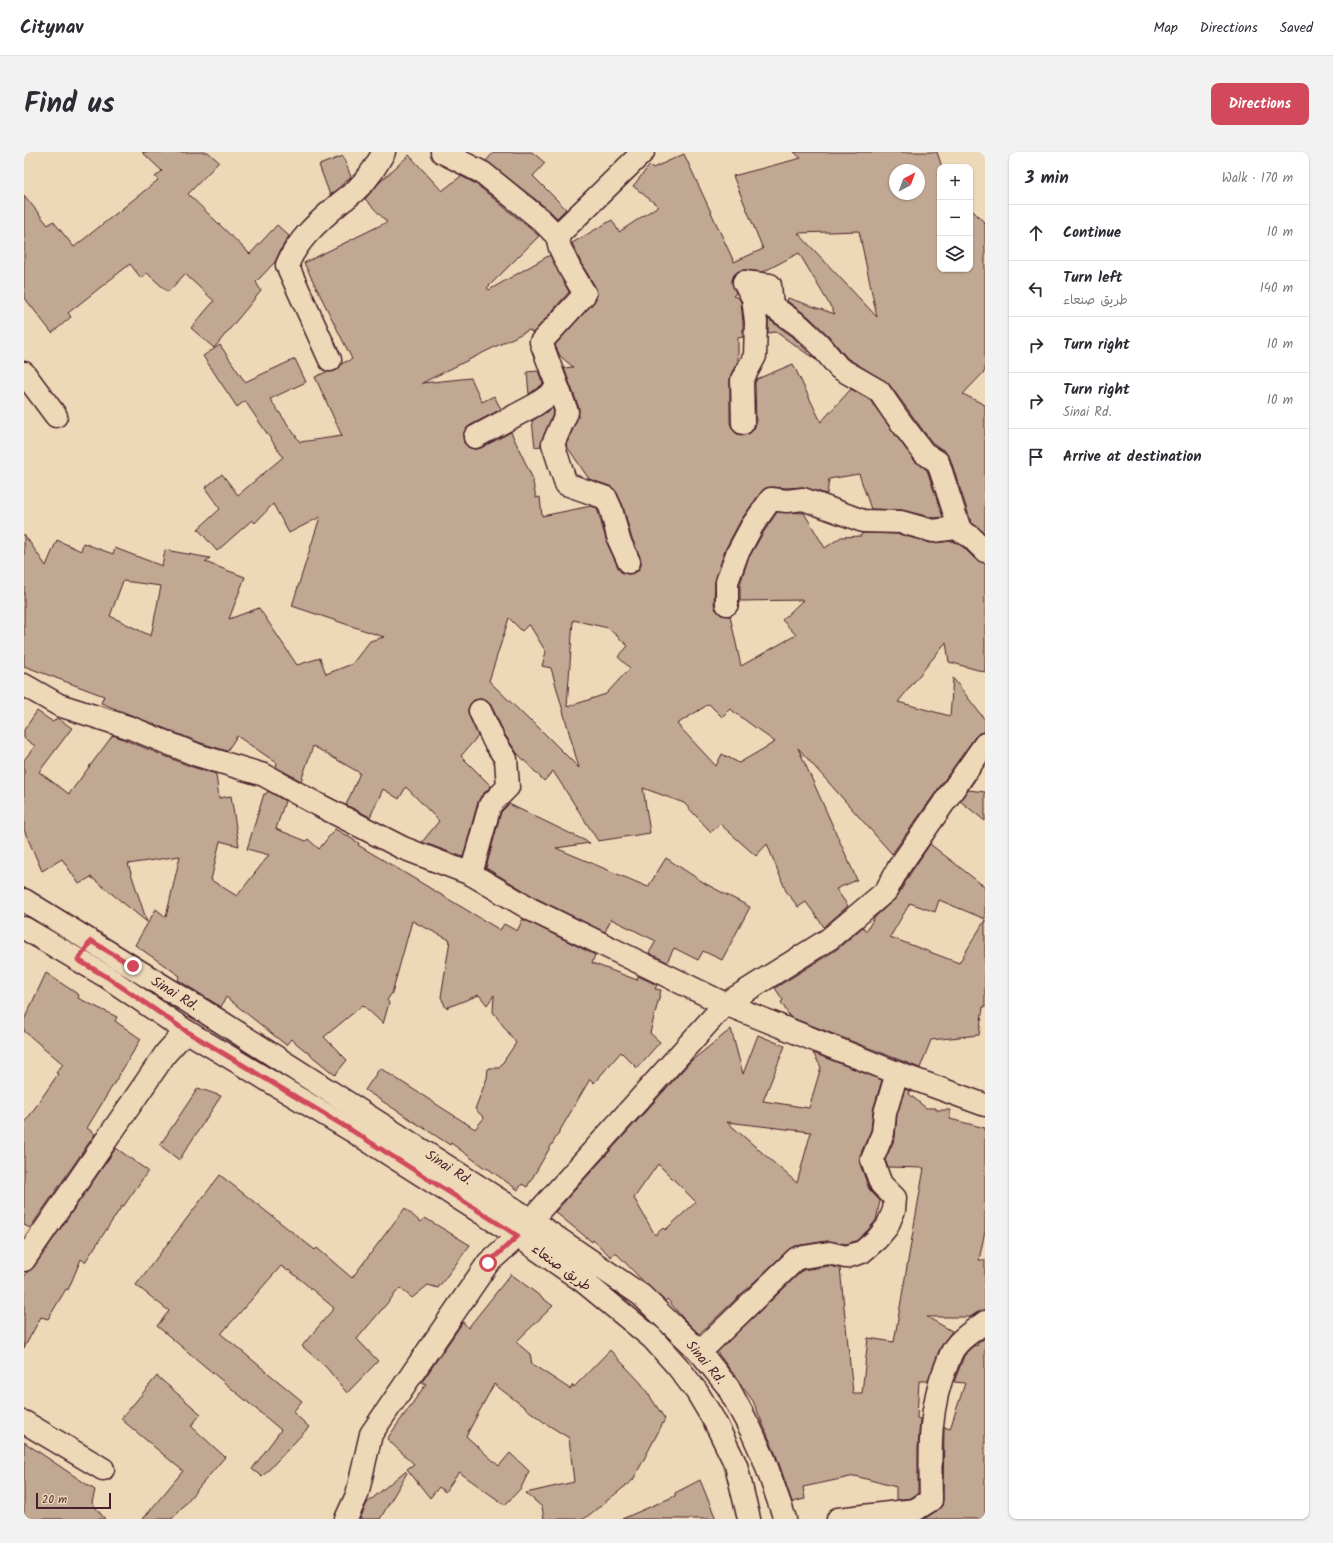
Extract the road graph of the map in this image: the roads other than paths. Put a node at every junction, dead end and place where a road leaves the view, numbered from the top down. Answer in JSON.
{"nodes":[{"id":1,"x":384,"y":152,"type":"edge"},
{"id":2,"x":442,"y":152,"type":"edge"},
{"id":3,"x":643,"y":152,"type":"edge"},
{"id":4,"x":557,"y":236,"type":"junction"},
{"id":5,"x":330,"y":360,"type":"dead end"},
{"id":6,"x":24,"y":373,"type":"edge"},
{"id":7,"x":558,"y":389,"type":"junction"},
{"id":8,"x":56,"y":416,"type":"dead end"},
{"id":9,"x":743,"y":423,"type":"dead end"},
{"id":10,"x":475,"y":437,"type":"dead end"},
{"id":11,"x":960,"y":530,"type":"junction"},
{"id":12,"x":985,"y":551,"type":"edge"},
{"id":13,"x":629,"y":562,"type":"dead end"},
{"id":14,"x":727,"y":604,"type":"dead end"},
{"id":15,"x":24,"y":686,"type":"edge"},
{"id":16,"x":480,"y":711,"type":"dead end"},
{"id":17,"x":985,"y":744,"type":"edge"},
{"id":18,"x":471,"y":874,"type":"junction"},
{"id":19,"x":24,"y":900,"type":"edge"},
{"id":20,"x":27,"y":935,"type":"edge"},
{"id":21,"x":91,"y":941,"type":"junction"},
{"id":22,"x":78,"y":960,"type":"junction"},
{"id":23,"x":725,"y":1004,"type":"junction"},
{"id":24,"x":186,"y":1031,"type":"junction"},
{"id":25,"x":897,"y":1073,"type":"junction"},
{"id":26,"x":985,"y":1104,"type":"edge"},
{"id":27,"x":524,"y":1228,"type":"junction"},
{"id":28,"x":24,"y":1260,"type":"edge"},
{"id":29,"x":985,"y":1322,"type":"edge"},
{"id":30,"x":700,"y":1352,"type":"junction"},
{"id":31,"x":24,"y":1422,"type":"edge"},
{"id":32,"x":103,"y":1469,"type":"dead end"},
{"id":33,"x":346,"y":1519,"type":"edge"},
{"id":34,"x":749,"y":1519,"type":"edge"},
{"id":35,"x":785,"y":1519,"type":"edge"},
{"id":36,"x":838,"y":1519,"type":"edge"}],
"edges":[{"from":1,"to":5,"type":"street"},
{"from":2,"to":4,"type":"street"},
{"from":3,"to":4,"type":"street"},
{"from":4,"to":7,"type":"street"},
{"from":6,"to":8,"type":"street"},
{"from":7,"to":10,"type":"street"},
{"from":7,"to":13,"type":"street"},
{"from":9,"to":11,"type":"street"},
{"from":11,"to":12,"type":"street"},
{"from":11,"to":14,"type":"street"},
{"from":15,"to":18,"type":"street"},
{"from":16,"to":18,"type":"street"},
{"from":17,"to":23,"type":"street"},
{"from":18,"to":23,"type":"street"},
{"from":19,"to":21,"type":"street","name":"Sinai Rd."},
{"from":20,"to":22,"type":"street","name":"طريق صنعاء"},
{"from":21,"to":22,"type":"street"},
{"from":21,"to":27,"type":"street","name":"Sinai Rd."},
{"from":22,"to":24,"type":"street","name":"طريق صنعاء"},
{"from":23,"to":25,"type":"street"},
{"from":23,"to":27,"type":"street"},
{"from":24,"to":27,"type":"street","name":"طريق صنعاء"},
{"from":24,"to":28,"type":"street"},
{"from":25,"to":26,"type":"street"},
{"from":25,"to":30,"type":"street"},
{"from":27,"to":30,"type":"street","name":"Sinai Rd."},
{"from":27,"to":33,"type":"street"},
{"from":27,"to":34,"type":"street","name":"طريق صنعاء"},
{"from":29,"to":36,"type":"street"},
{"from":30,"to":35,"type":"street","name":"Sinai Rd."},
{"from":31,"to":32,"type":"street"}]}
